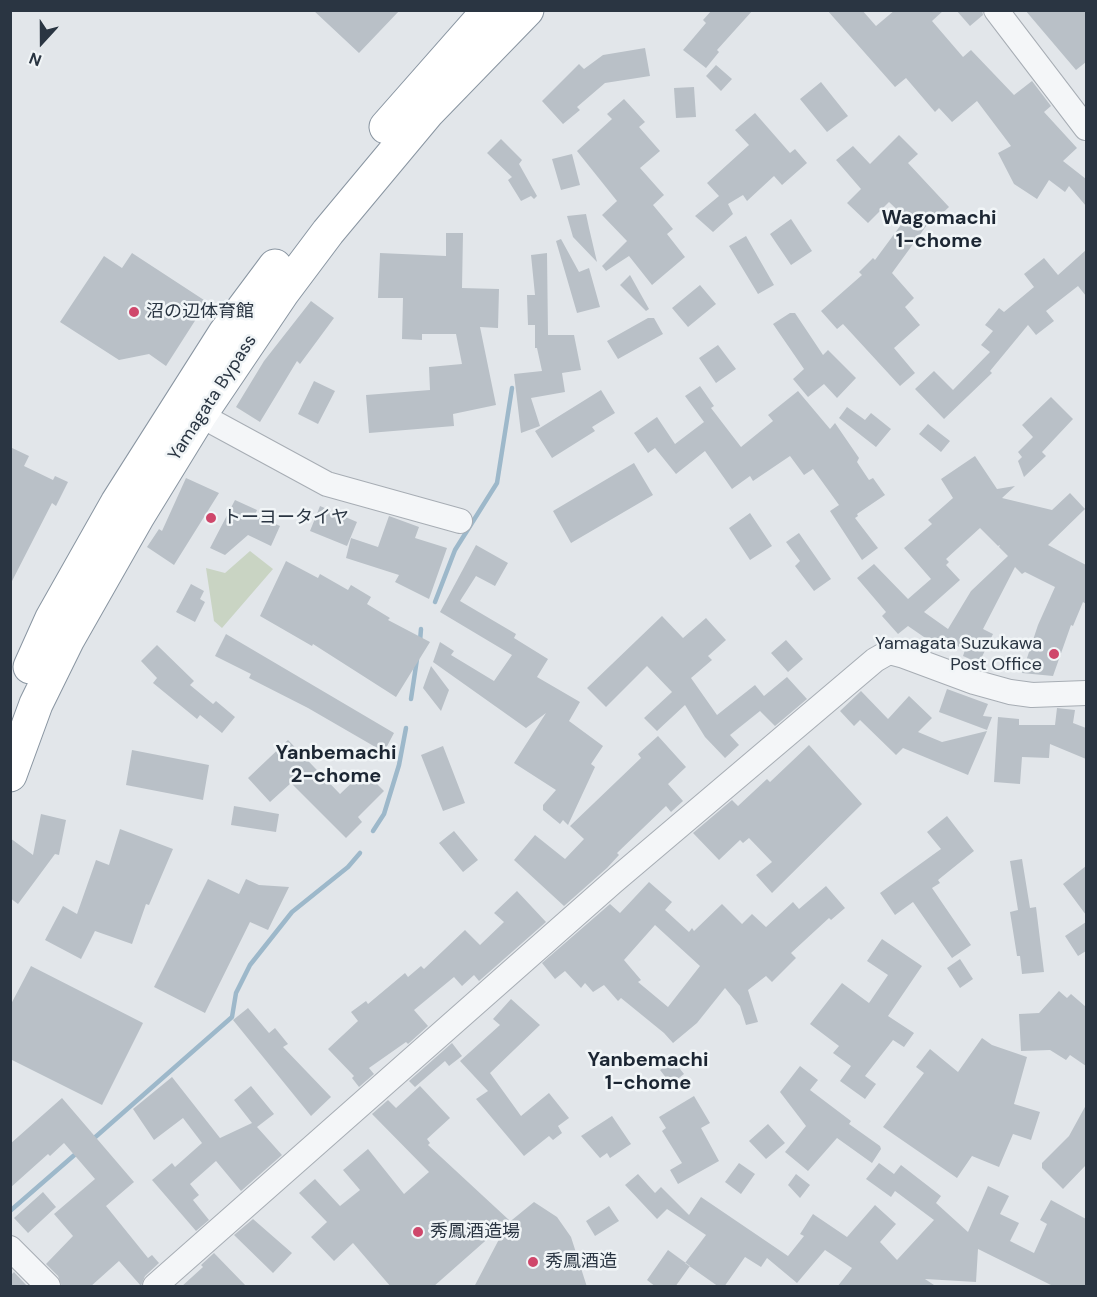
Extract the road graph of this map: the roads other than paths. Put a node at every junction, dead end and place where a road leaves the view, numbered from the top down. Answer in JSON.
{"nodes":[{"id":1,"x":489,"y":10,"type":"edge"},
{"id":2,"x":527,"y":10,"type":"edge"},
{"id":3,"x":996,"y":10,"type":"edge"},
{"id":4,"x":1086,"y":128,"type":"edge"},
{"id":5,"x":200,"y":415,"type":"junction"},
{"id":6,"x":460,"y":521,"type":"dead end"},
{"id":7,"x":1086,"y":693,"type":"edge"},
{"id":8,"x":10,"y":709,"type":"edge"},
{"id":9,"x":10,"y":775,"type":"edge"},
{"id":10,"x":10,"y":1248,"type":"edge"},
{"id":11,"x":48,"y":1287,"type":"edge"},
{"id":12,"x":155,"y":1287,"type":"edge"}],
"edges":[{"from":1,"to":8,"type":"highway","name":"Yamagata Bypass"},
{"from":2,"to":5,"type":"highway","name":"Yamagata Bypass"},
{"from":3,"to":4,"type":"street"},
{"from":5,"to":6,"type":"street"},
{"from":5,"to":9,"type":"highway","name":"Yamagata Bypass"},
{"from":7,"to":12,"type":"street"},
{"from":10,"to":11,"type":"street"}]}
